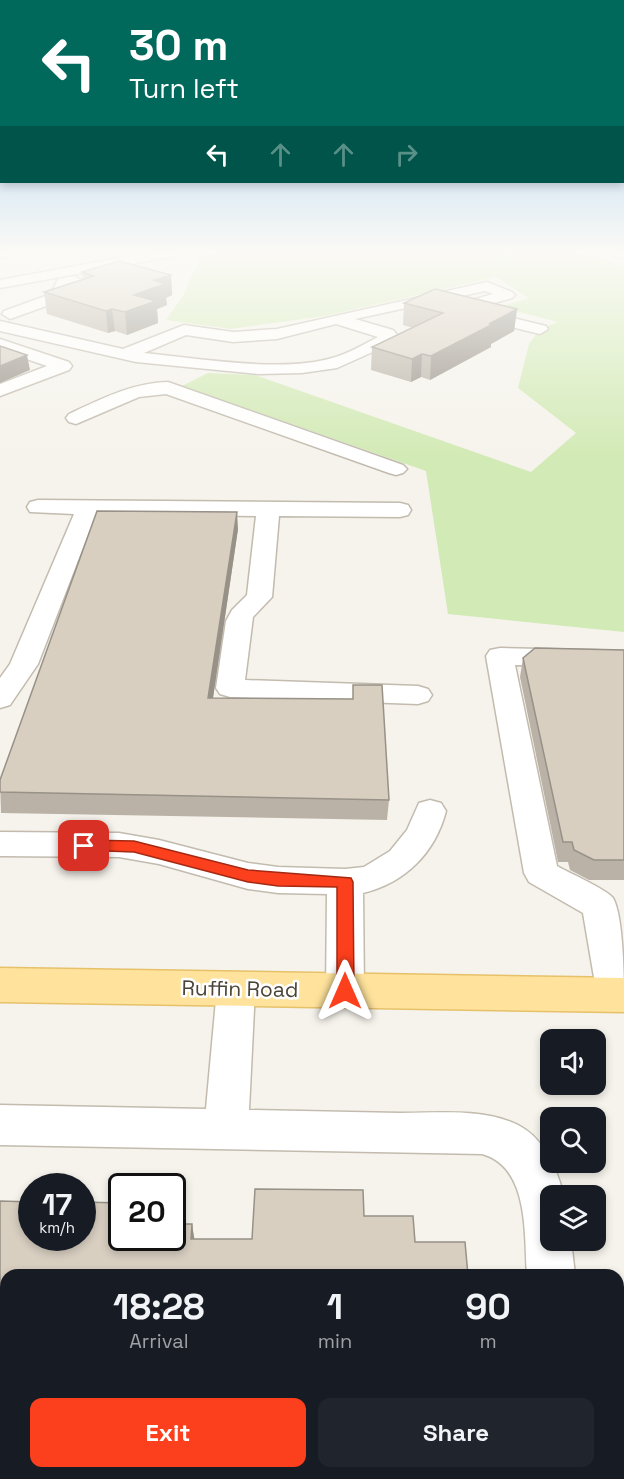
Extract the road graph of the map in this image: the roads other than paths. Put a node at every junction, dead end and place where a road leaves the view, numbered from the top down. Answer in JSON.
{"nodes":[{"id":1,"x":13,"y":320,"type":"edge"},
{"id":2,"x":19,"y":320,"type":"edge"},
{"id":3,"x":333,"y":320,"type":"edge"},
{"id":4,"x":341,"y":320,"type":"edge"},
{"id":5,"x":503,"y":320,"type":"edge"},
{"id":6,"x":368,"y":328,"type":"junction"},
{"id":7,"x":540,"y":329,"type":"dead end"},
{"id":8,"x":337,"y":339,"type":"dead end"},
{"id":9,"x":0,"y":344,"type":"edge"},
{"id":10,"x":147,"y":344,"type":"junction"},
{"id":11,"x":266,"y":352,"type":"dead end"},
{"id":12,"x":125,"y":354,"type":"junction"},
{"id":13,"x":0,"y":390,"type":"edge"},
{"id":14,"x":76,"y":418,"type":"dead end"},
{"id":15,"x":396,"y":469,"type":"dead end"},
{"id":16,"x":38,"y":507,"type":"dead end"},
{"id":17,"x":88,"y":507,"type":"junction"},
{"id":18,"x":268,"y":509,"type":"junction"},
{"id":19,"x":400,"y":510,"type":"dead end"},
{"id":20,"x":624,"y":659,"type":"edge"},
{"id":21,"x":418,"y":695,"type":"dead end"},
{"id":22,"x":0,"y":699,"type":"edge"},
{"id":23,"x":430,"y":811,"type":"dead end"},
{"id":24,"x":0,"y":844,"type":"edge"},
{"id":25,"x":345,"y":882,"type":"junction"},
{"id":26,"x":0,"y":985,"type":"edge"},
{"id":27,"x":236,"y":989,"type":"junction"},
{"id":28,"x":345,"y":991,"type":"junction"},
{"id":29,"x":620,"y":995,"type":"edge"},
{"id":30,"x":0,"y":1125,"type":"edge"},
{"id":31,"x":226,"y":1129,"type":"junction"},
{"id":32,"x":550,"y":1269,"type":"edge"}],
"edges":[{"from":1,"to":12,"type":"lane"},
{"from":2,"to":10,"type":"lane"},
{"from":3,"to":10,"type":"lane"},
{"from":4,"to":6,"type":"lane"},
{"from":5,"to":7,"type":"lane"},
{"from":6,"to":8,"type":"lane"},
{"from":6,"to":12,"type":"lane"},
{"from":9,"to":13,"type":"lane"},
{"from":10,"to":11,"type":"lane"},
{"from":10,"to":12,"type":"lane"},
{"from":14,"to":15,"type":"lane"},
{"from":16,"to":17,"type":"lane"},
{"from":17,"to":18,"type":"lane"},
{"from":17,"to":22,"type":"lane"},
{"from":18,"to":19,"type":"lane"},
{"from":18,"to":21,"type":"lane"},
{"from":20,"to":29,"type":"lane"},
{"from":23,"to":25,"type":"lane"},
{"from":24,"to":25,"type":"lane"},
{"from":25,"to":28,"type":"lane"},
{"from":26,"to":27,"type":"main road","name":"Ruffin Road"},
{"from":27,"to":28,"type":"main road","name":"Ruffin Road"},
{"from":27,"to":31,"type":"lane"},
{"from":28,"to":29,"type":"main road","name":"Ruffin Road"},
{"from":30,"to":31,"type":"lane"},
{"from":31,"to":32,"type":"lane"}]}
